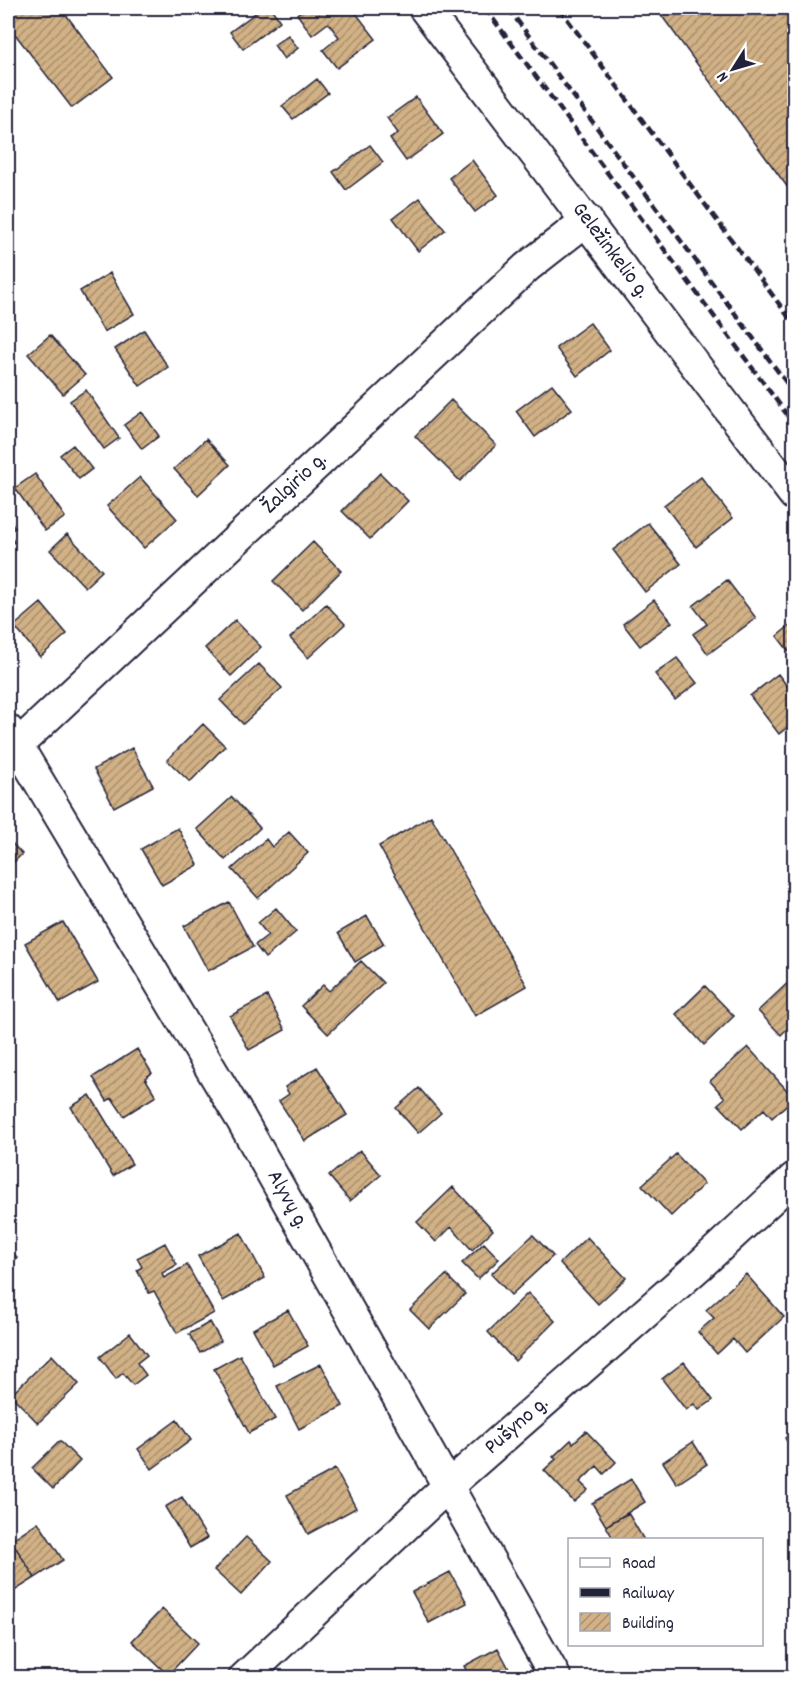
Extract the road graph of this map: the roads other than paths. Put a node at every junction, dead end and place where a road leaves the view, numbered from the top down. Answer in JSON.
{"nodes":[{"id":1,"x":424,"y":8,"type":"edge"},
{"id":2,"x":587,"y":220,"type":"junction"},
{"id":3,"x":795,"y":495,"type":"edge"},
{"id":4,"x":11,"y":743,"type":"edge"},
{"id":5,"x":795,"y":1178,"type":"edge"},
{"id":6,"x":448,"y":1486,"type":"junction"},
{"id":7,"x":244,"y":1677,"type":"edge"},
{"id":8,"x":556,"y":1677,"type":"edge"}],
"edges":[{"from":1,"to":2,"type":"street","name":"Geležinkelio g."},
{"from":2,"to":3,"type":"street","name":"Geležinkelio g."},
{"from":2,"to":4,"type":"street","name":"Žalgirio g."},
{"from":4,"to":6,"type":"street","name":"Alyvų g."},
{"from":5,"to":6,"type":"street","name":"Pušyno g."},
{"from":6,"to":7,"type":"street","name":"Pušyno g."},
{"from":6,"to":8,"type":"street","name":"Alyvų g."}]}
